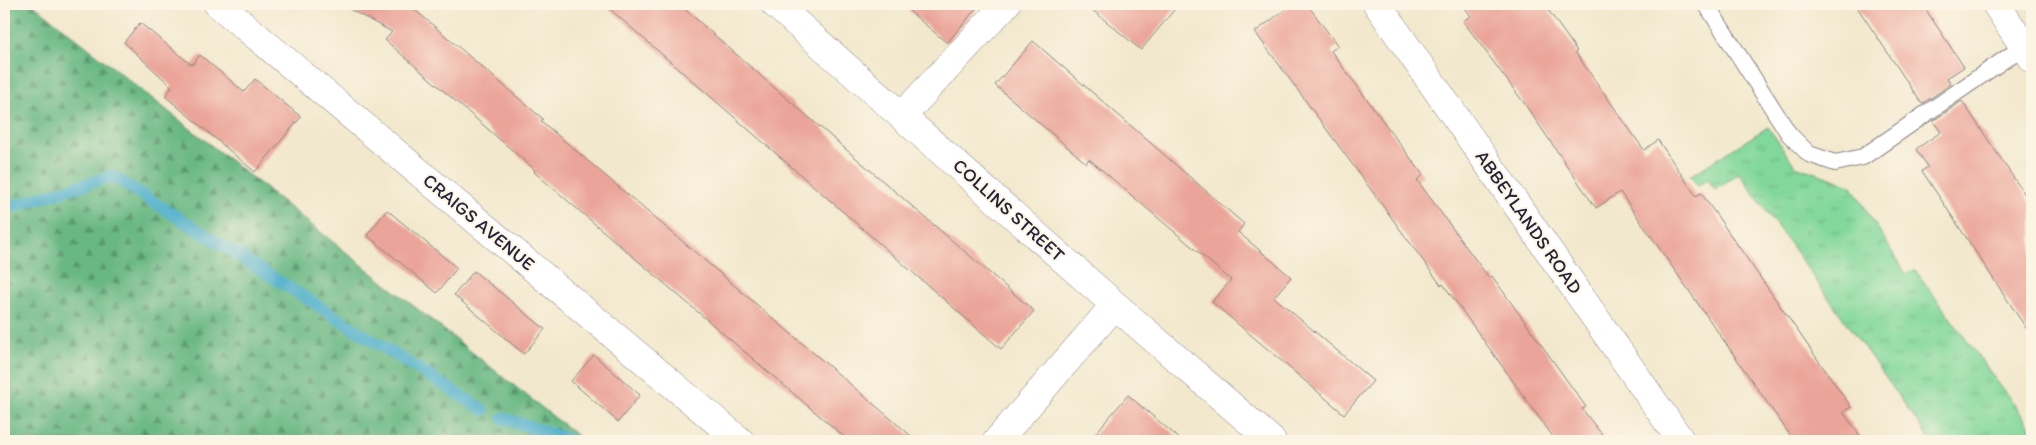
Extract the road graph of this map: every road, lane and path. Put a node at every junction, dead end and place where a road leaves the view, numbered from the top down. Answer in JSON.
{"nodes":[{"id":1,"x":218,"y":4,"type":"edge"},
{"id":2,"x":775,"y":4,"type":"edge"},
{"id":3,"x":1006,"y":4,"type":"edge"},
{"id":4,"x":1377,"y":4,"type":"edge"},
{"id":5,"x":1706,"y":4,"type":"edge"},
{"id":6,"x":1996,"y":4,"type":"edge"},
{"id":7,"x":2028,"y":53,"type":"edge"},
{"id":8,"x":903,"y":115,"type":"junction"},
{"id":9,"x":1115,"y":306,"type":"junction"},
{"id":10,"x":740,"y":441,"type":"edge"},
{"id":11,"x":997,"y":441,"type":"edge"},
{"id":12,"x":1272,"y":441,"type":"edge"},
{"id":13,"x":1681,"y":441,"type":"edge"}],
"edges":[{"from":1,"to":10,"type":"street","name":"CRAIGS AVENUE"},
{"from":2,"to":8,"type":"street","name":"COLLINS STREET"},
{"from":3,"to":8,"type":"street"},
{"from":4,"to":13,"type":"street","name":"ABBEYLANDS ROAD"},
{"from":5,"to":7,"type":"lane"},
{"from":6,"to":7,"type":"street"},
{"from":8,"to":9,"type":"street","name":"COLLINS STREET"},
{"from":9,"to":11,"type":"street"},
{"from":9,"to":12,"type":"street","name":"COLLINS STREET"}]}
